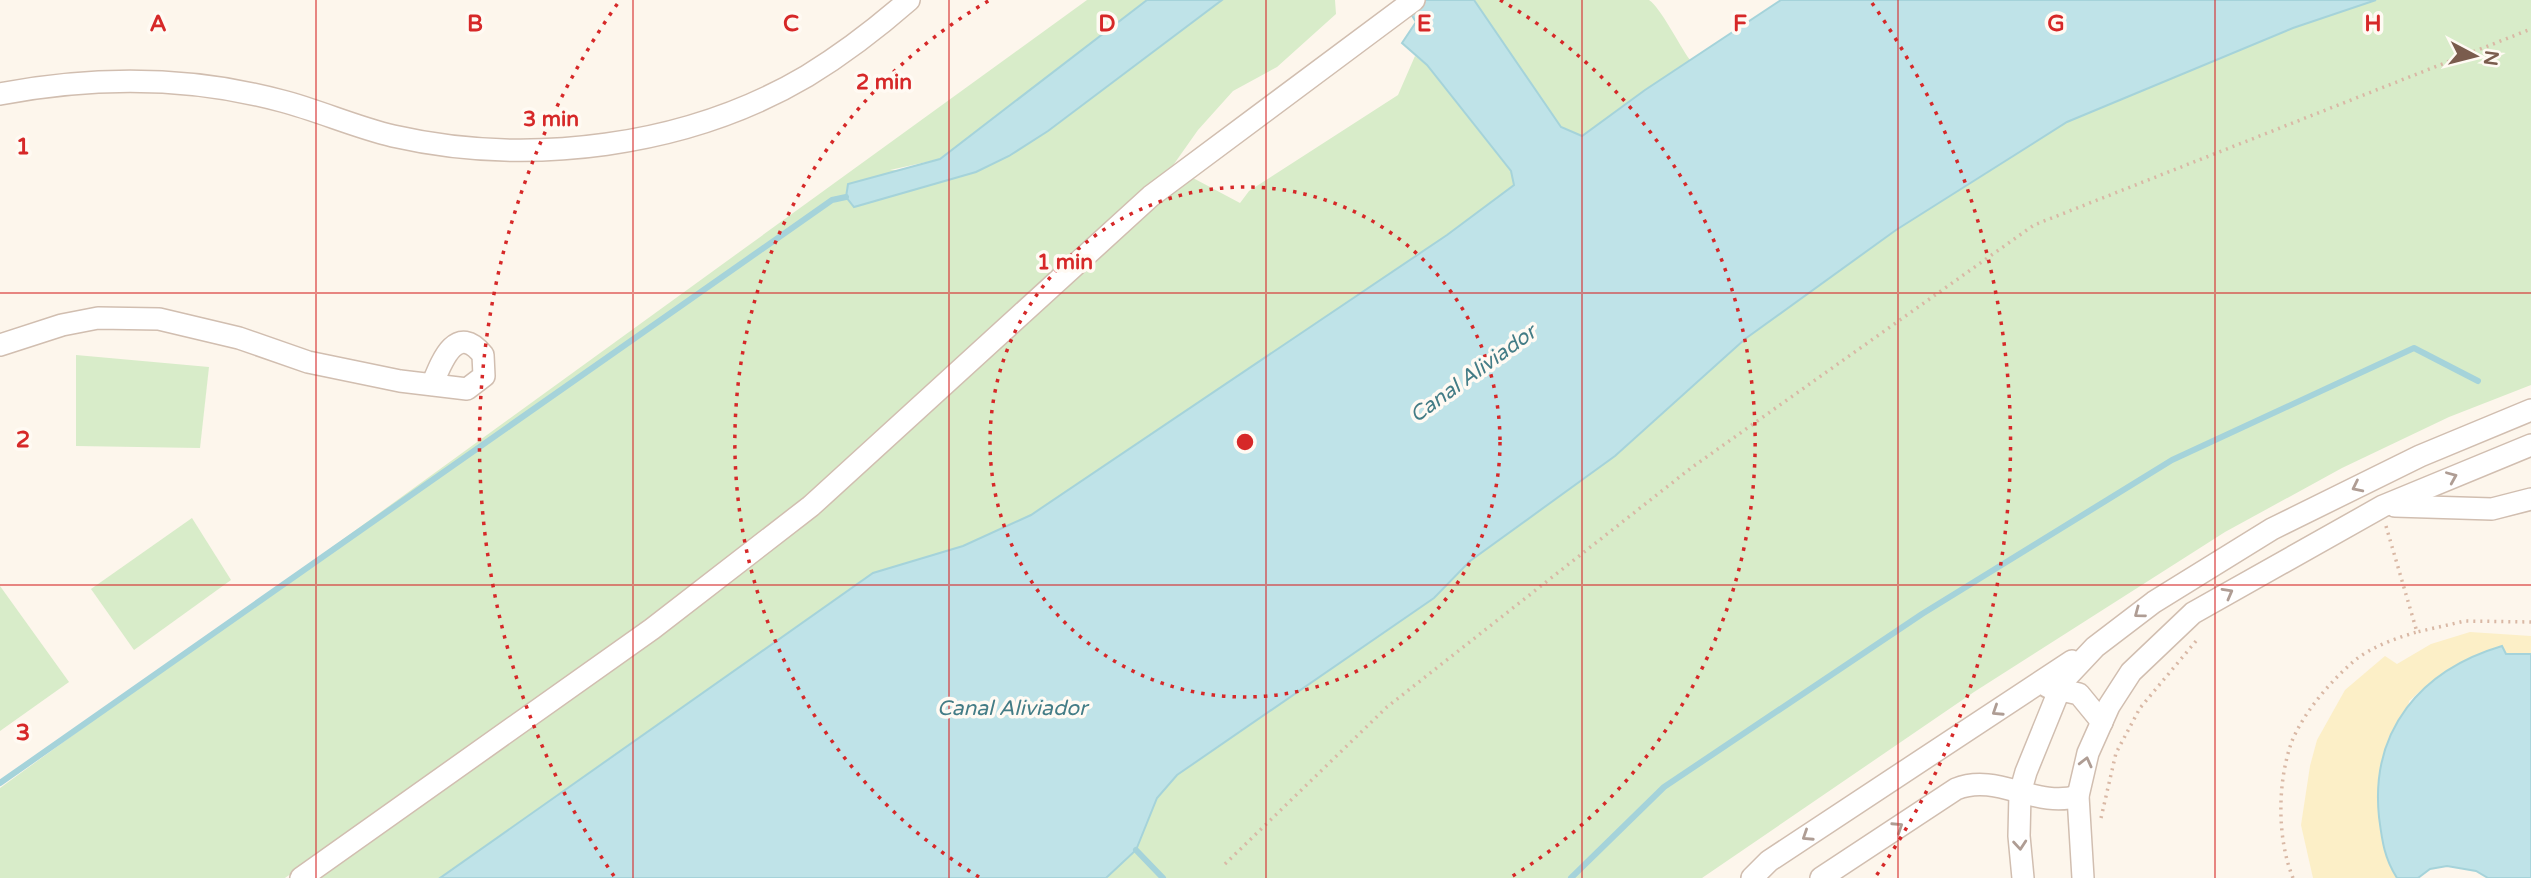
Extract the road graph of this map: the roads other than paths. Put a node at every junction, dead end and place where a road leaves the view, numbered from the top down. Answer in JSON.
{"nodes":[{"id":1,"x":909,"y":0,"type":"edge"},
{"id":2,"x":1406,"y":6,"type":"edge"},
{"id":3,"x":0,"y":94,"type":"edge"},
{"id":4,"x":0,"y":345,"type":"edge"},
{"id":5,"x":432,"y":385,"type":"dead end"},
{"id":6,"x":2531,"y":410,"type":"edge"},
{"id":7,"x":2531,"y":445,"type":"edge"},
{"id":8,"x":2531,"y":499,"type":"edge"},
{"id":9,"x":2387,"y":516,"type":"junction"},
{"id":10,"x":2095,"y":647,"type":"junction"},
{"id":11,"x":2035,"y":686,"type":"junction"},
{"id":12,"x":2060,"y":688,"type":"junction"},
{"id":13,"x":2102,"y":722,"type":"junction"},
{"id":14,"x":2020,"y":793,"type":"junction"},
{"id":15,"x":2078,"y":796,"type":"junction"},
{"id":16,"x":301,"y":878,"type":"edge"},
{"id":17,"x":1752,"y":878,"type":"edge"},
{"id":18,"x":1821,"y":878,"type":"edge"},
{"id":19,"x":2024,"y":878,"type":"edge"},
{"id":20,"x":2083,"y":878,"type":"edge"}],
"edges":[{"from":1,"to":3,"type":"street"},
{"from":2,"to":16,"type":"street"},
{"from":4,"to":5,"type":"street"},
{"from":6,"to":10,"type":"street","one_way":true},
{"from":9,"to":7,"type":"street","one_way":true},
{"from":8,"to":9,"type":"street"},
{"from":13,"to":9,"type":"street","one_way":true},
{"from":10,"to":11,"type":"street"},
{"from":10,"to":12,"type":"street"},
{"from":11,"to":12,"type":"street"},
{"from":11,"to":17,"type":"street","one_way":true},
{"from":12,"to":13,"type":"street"},
{"from":12,"to":14,"type":"street"},
{"from":15,"to":13,"type":"street","one_way":true},
{"from":14,"to":15,"type":"street"},
{"from":18,"to":14,"type":"street","one_way":true},
{"from":14,"to":19,"type":"street","one_way":true},
{"from":15,"to":20,"type":"street"}]}
